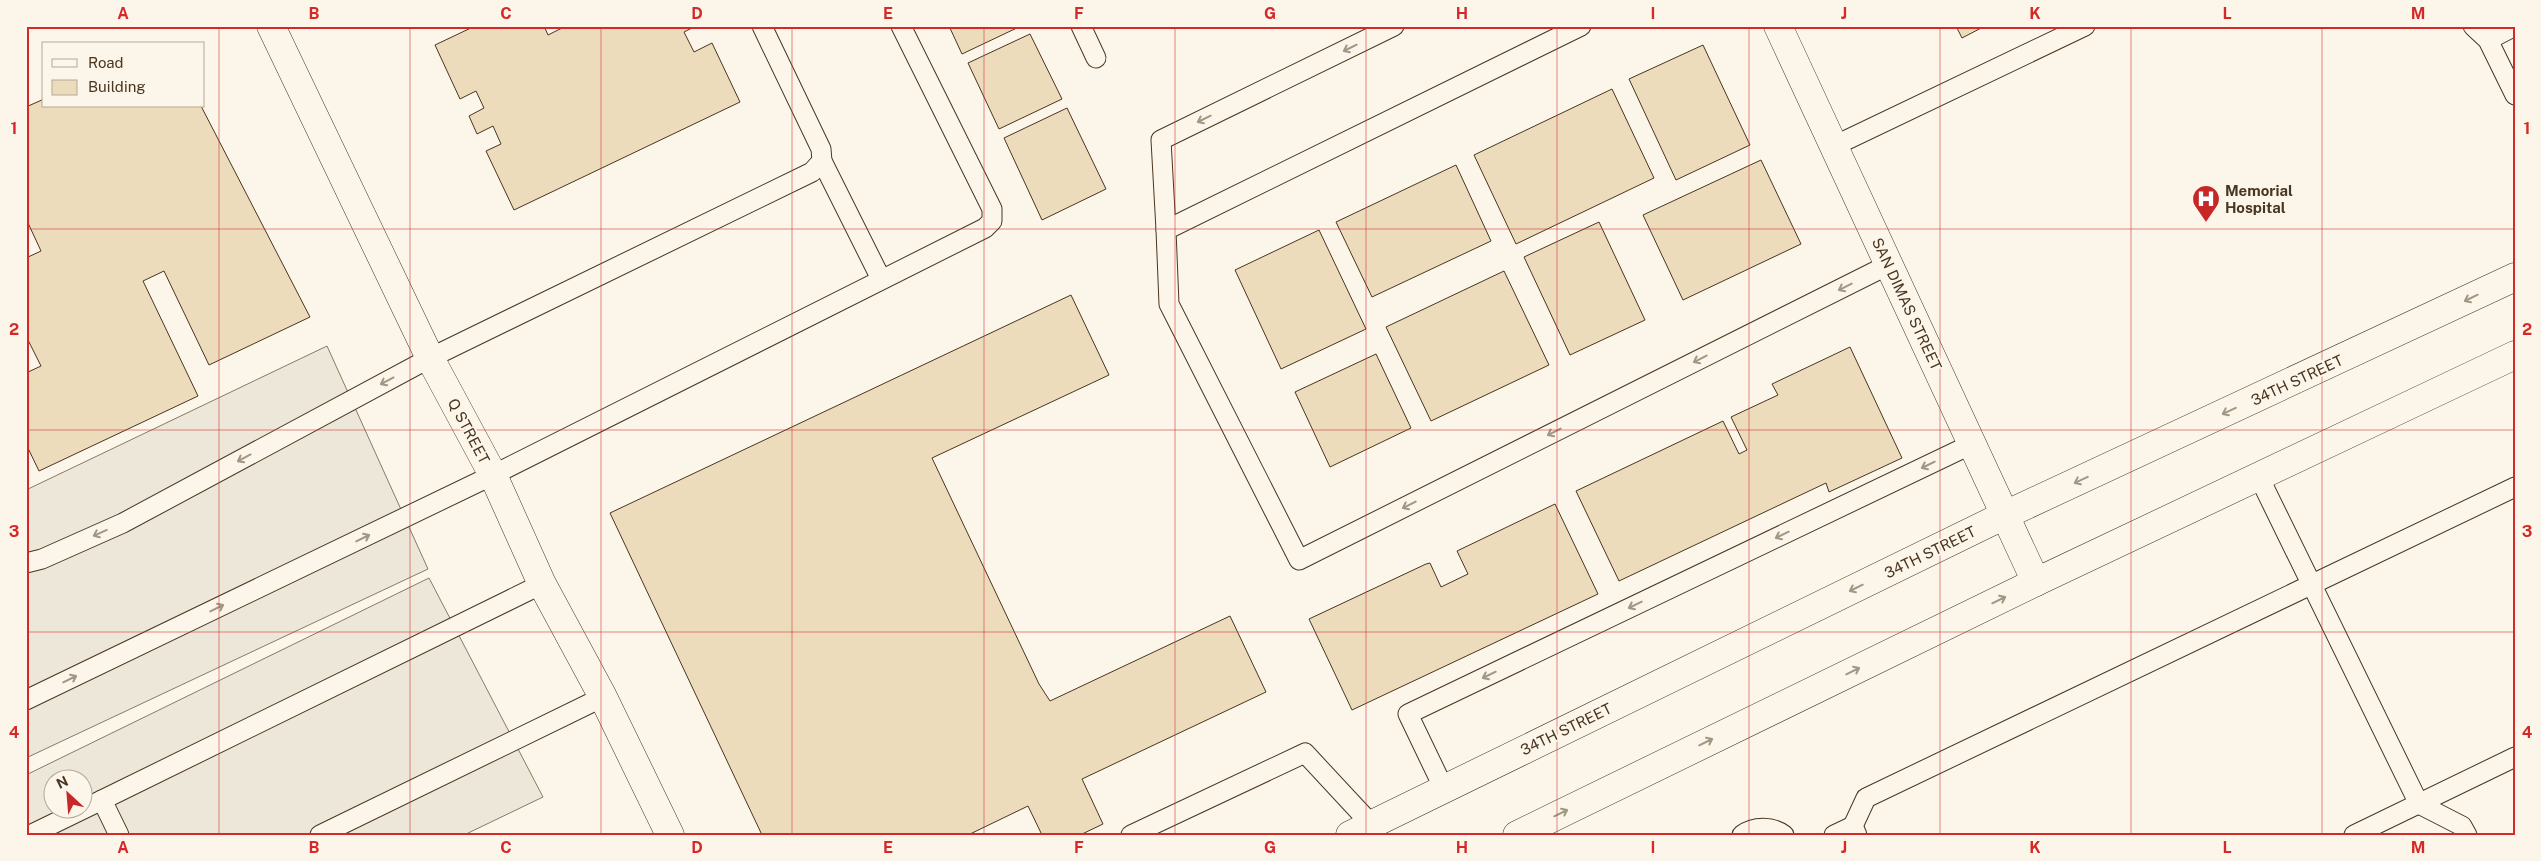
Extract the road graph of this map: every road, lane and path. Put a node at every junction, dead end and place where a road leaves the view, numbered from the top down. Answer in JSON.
{"nodes":[{"id":1,"x":271,"y":26,"type":"edge"},
{"id":2,"x":762,"y":26,"type":"edge"},
{"id":3,"x":901,"y":26,"type":"edge"},
{"id":4,"x":1081,"y":26,"type":"edge"},
{"id":5,"x":1394,"y":26,"type":"edge"},
{"id":6,"x":1581,"y":26,"type":"edge"},
{"id":7,"x":1778,"y":26,"type":"edge"},
{"id":8,"x":2085,"y":26,"type":"edge"},
{"id":9,"x":2473,"y":26,"type":"edge"},
{"id":10,"x":2515,"y":26,"type":"edge"},
{"id":11,"x":2488,"y":40,"type":"junction"},
{"id":12,"x":1096,"y":58,"type":"dead end"},
{"id":13,"x":2510,"y":74,"type":"edge"},
{"id":14,"x":2515,"y":95,"type":"edge"},
{"id":15,"x":1834,"y":146,"type":"junction"},
{"id":16,"x":822,"y":161,"type":"junction"},
{"id":17,"x":1166,"y":230,"type":"junction"},
{"id":18,"x":1888,"y":265,"type":"junction"},
{"id":19,"x":2515,"y":277,"type":"edge"},
{"id":20,"x":881,"y":279,"type":"junction"},
{"id":21,"x":2515,"y":355,"type":"edge"},
{"id":22,"x":430,"y":358,"type":"junction"},
{"id":23,"x":1972,"y":444,"type":"junction"},
{"id":24,"x":493,"y":475,"type":"junction"},
{"id":25,"x":2258,"y":477,"type":"junction"},
{"id":26,"x":2515,"y":487,"type":"edge"},
{"id":27,"x":2005,"y":515,"type":"junction"},
{"id":28,"x":26,"y":562,"type":"edge"},
{"id":29,"x":2036,"y":582,"type":"junction"},
{"id":30,"x":2311,"y":582,"type":"junction"},
{"id":31,"x":542,"y":584,"type":"junction"},
{"id":32,"x":604,"y":697,"type":"junction"},
{"id":33,"x":26,"y":700,"type":"edge"},
{"id":34,"x":2515,"y":757,"type":"edge"},
{"id":35,"x":1444,"y":789,"type":"junction"},
{"id":36,"x":102,"y":800,"type":"junction"},
{"id":37,"x":2419,"y":804,"type":"junction"},
{"id":38,"x":1361,"y":830,"type":"edge"},
{"id":39,"x":1855,"y":831,"type":"edge"},
{"id":40,"x":30,"y":835,"type":"edge"},
{"id":41,"x":119,"y":835,"type":"edge"},
{"id":42,"x":320,"y":835,"type":"edge"},
{"id":43,"x":670,"y":835,"type":"edge"},
{"id":44,"x":1131,"y":835,"type":"edge"},
{"id":45,"x":1517,"y":835,"type":"edge"},
{"id":46,"x":1742,"y":835,"type":"edge"},
{"id":47,"x":1784,"y":835,"type":"edge"},
{"id":48,"x":1834,"y":835,"type":"edge"},
{"id":49,"x":2354,"y":835,"type":"edge"},
{"id":50,"x":2467,"y":835,"type":"edge"}],
"edges":[{"from":1,"to":22,"type":"street","name":"Q STREET"},
{"from":2,"to":16,"type":"lane"},
{"from":3,"to":20,"type":"lane"},
{"from":4,"to":12,"type":"lane"},
{"from":5,"to":17,"type":"lane","one_way":true},
{"from":6,"to":17,"type":"lane"},
{"from":7,"to":15,"type":"street","name":"SAN DIMAS STREET"},
{"from":8,"to":15,"type":"lane"},
{"from":9,"to":11,"type":"lane"},
{"from":10,"to":11,"type":"lane"},
{"from":11,"to":13,"type":"lane"},
{"from":13,"to":14,"type":"lane"},
{"from":15,"to":18,"type":"street","name":"SAN DIMAS STREET"},
{"from":16,"to":20,"type":"lane"},
{"from":16,"to":22,"type":"lane"},
{"from":18,"to":17,"type":"lane","one_way":true},
{"from":18,"to":23,"type":"street","name":"SAN DIMAS STREET"},
{"from":19,"to":27,"type":"street","name":"34TH STREET","one_way":true},
{"from":20,"to":24,"type":"lane"},
{"from":21,"to":25,"type":"street"},
{"from":22,"to":24,"type":"street","name":"Q STREET"},
{"from":22,"to":28,"type":"lane","one_way":true},
{"from":23,"to":27,"type":"street","name":"SAN DIMAS STREET"},
{"from":23,"to":35,"type":"lane","one_way":true},
{"from":24,"to":31,"type":"street","name":"Q STREET"},
{"from":33,"to":24,"type":"lane","one_way":true},
{"from":25,"to":29,"type":"street"},
{"from":25,"to":30,"type":"lane"},
{"from":26,"to":30,"type":"lane"},
{"from":27,"to":29,"type":"street","name":"SAN DIMAS STREET"},
{"from":27,"to":35,"type":"street","name":"34TH STREET","one_way":true},
{"from":45,"to":29,"type":"street","one_way":true},
{"from":30,"to":37,"type":"lane"},
{"from":30,"to":39,"type":"lane"},
{"from":31,"to":32,"type":"street","name":"Q STREET"},
{"from":31,"to":36,"type":"lane"},
{"from":32,"to":42,"type":"lane"},
{"from":32,"to":43,"type":"street","name":"Q STREET"},
{"from":34,"to":37,"type":"lane"},
{"from":35,"to":38,"type":"street","name":"34TH STREET"},
{"from":36,"to":40,"type":"lane"},
{"from":36,"to":41,"type":"lane"},
{"from":37,"to":49,"type":"lane"},
{"from":37,"to":50,"type":"lane"},
{"from":38,"to":44,"type":"lane"},
{"from":39,"to":48,"type":"lane"},
{"from":46,"to":47,"type":"lane"}]}
